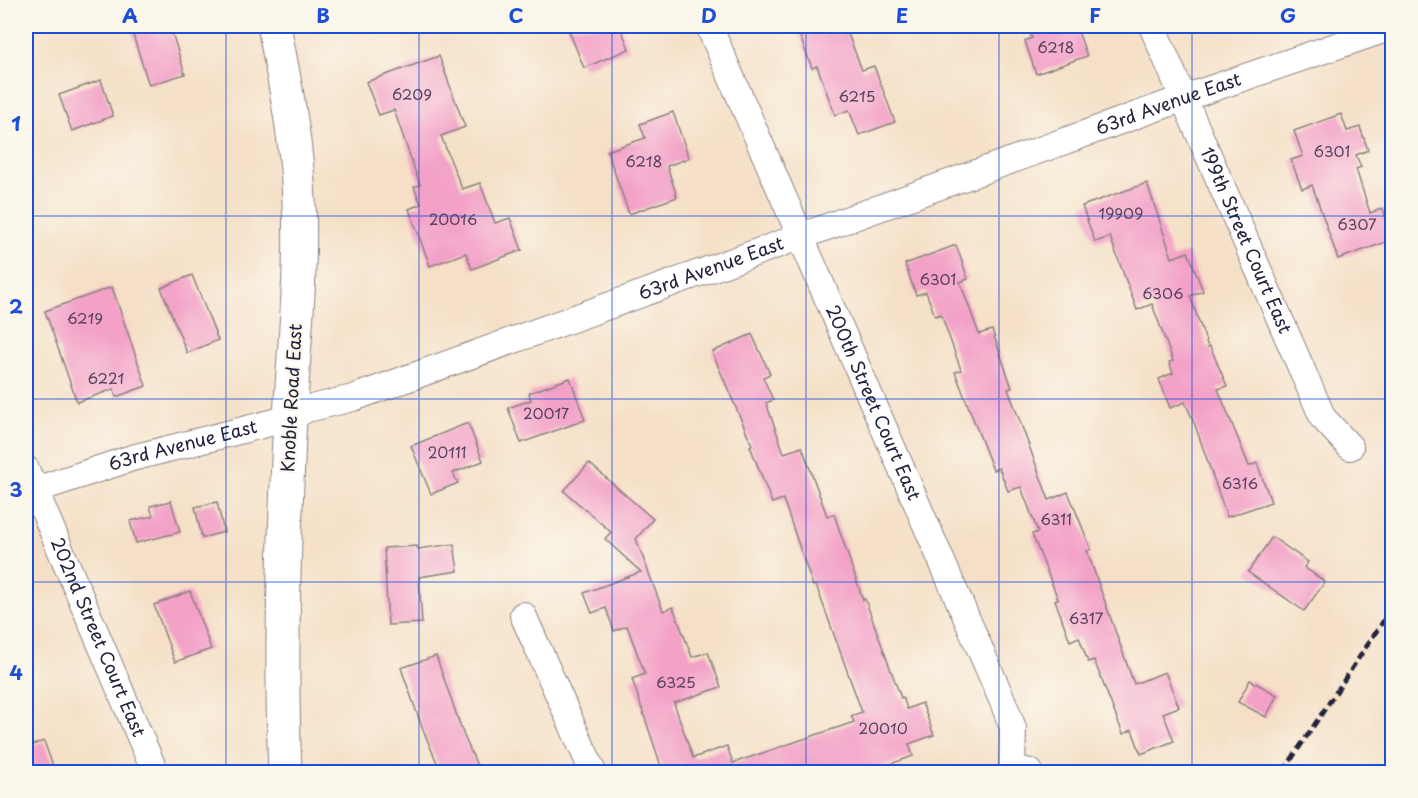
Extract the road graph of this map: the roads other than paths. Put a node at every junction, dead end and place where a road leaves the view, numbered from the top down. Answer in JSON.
{"nodes":[{"id":1,"x":274,"y":26,"type":"edge"},
{"id":2,"x":709,"y":26,"type":"edge"},
{"id":3,"x":1152,"y":26,"type":"edge"},
{"id":4,"x":1392,"y":27,"type":"edge"},
{"id":5,"x":1184,"y":98,"type":"junction"},
{"id":6,"x":801,"y":236,"type":"junction"},
{"id":7,"x":290,"y":418,"type":"junction"},
{"id":8,"x":1350,"y":447,"type":"dead end"},
{"id":9,"x":28,"y":484,"type":"edge"},
{"id":10,"x":522,"y":615,"type":"dead end"},
{"id":11,"x":1017,"y":771,"type":"edge"},
{"id":12,"x":155,"y":772,"type":"edge"},
{"id":13,"x":285,"y":772,"type":"edge"},
{"id":14,"x":593,"y":772,"type":"edge"}],
"edges":[{"from":1,"to":7,"type":"street","name":"Knoble Road East"},
{"from":2,"to":6,"type":"street","name":"200th Street Court East"},
{"from":3,"to":5,"type":"street","name":"199th Street Court East"},
{"from":4,"to":5,"type":"street","name":"63rd Avenue East"},
{"from":5,"to":6,"type":"street","name":"63rd Avenue East"},
{"from":5,"to":8,"type":"street","name":"199th Street Court East"},
{"from":6,"to":7,"type":"street","name":"63rd Avenue East"},
{"from":6,"to":11,"type":"street","name":"200th Street Court East"},
{"from":7,"to":9,"type":"street","name":"63rd Avenue East"},
{"from":7,"to":13,"type":"street","name":"Knoble Road East"},
{"from":9,"to":12,"type":"street","name":"202nd Street Court East"},
{"from":10,"to":14,"type":"street"}]}
